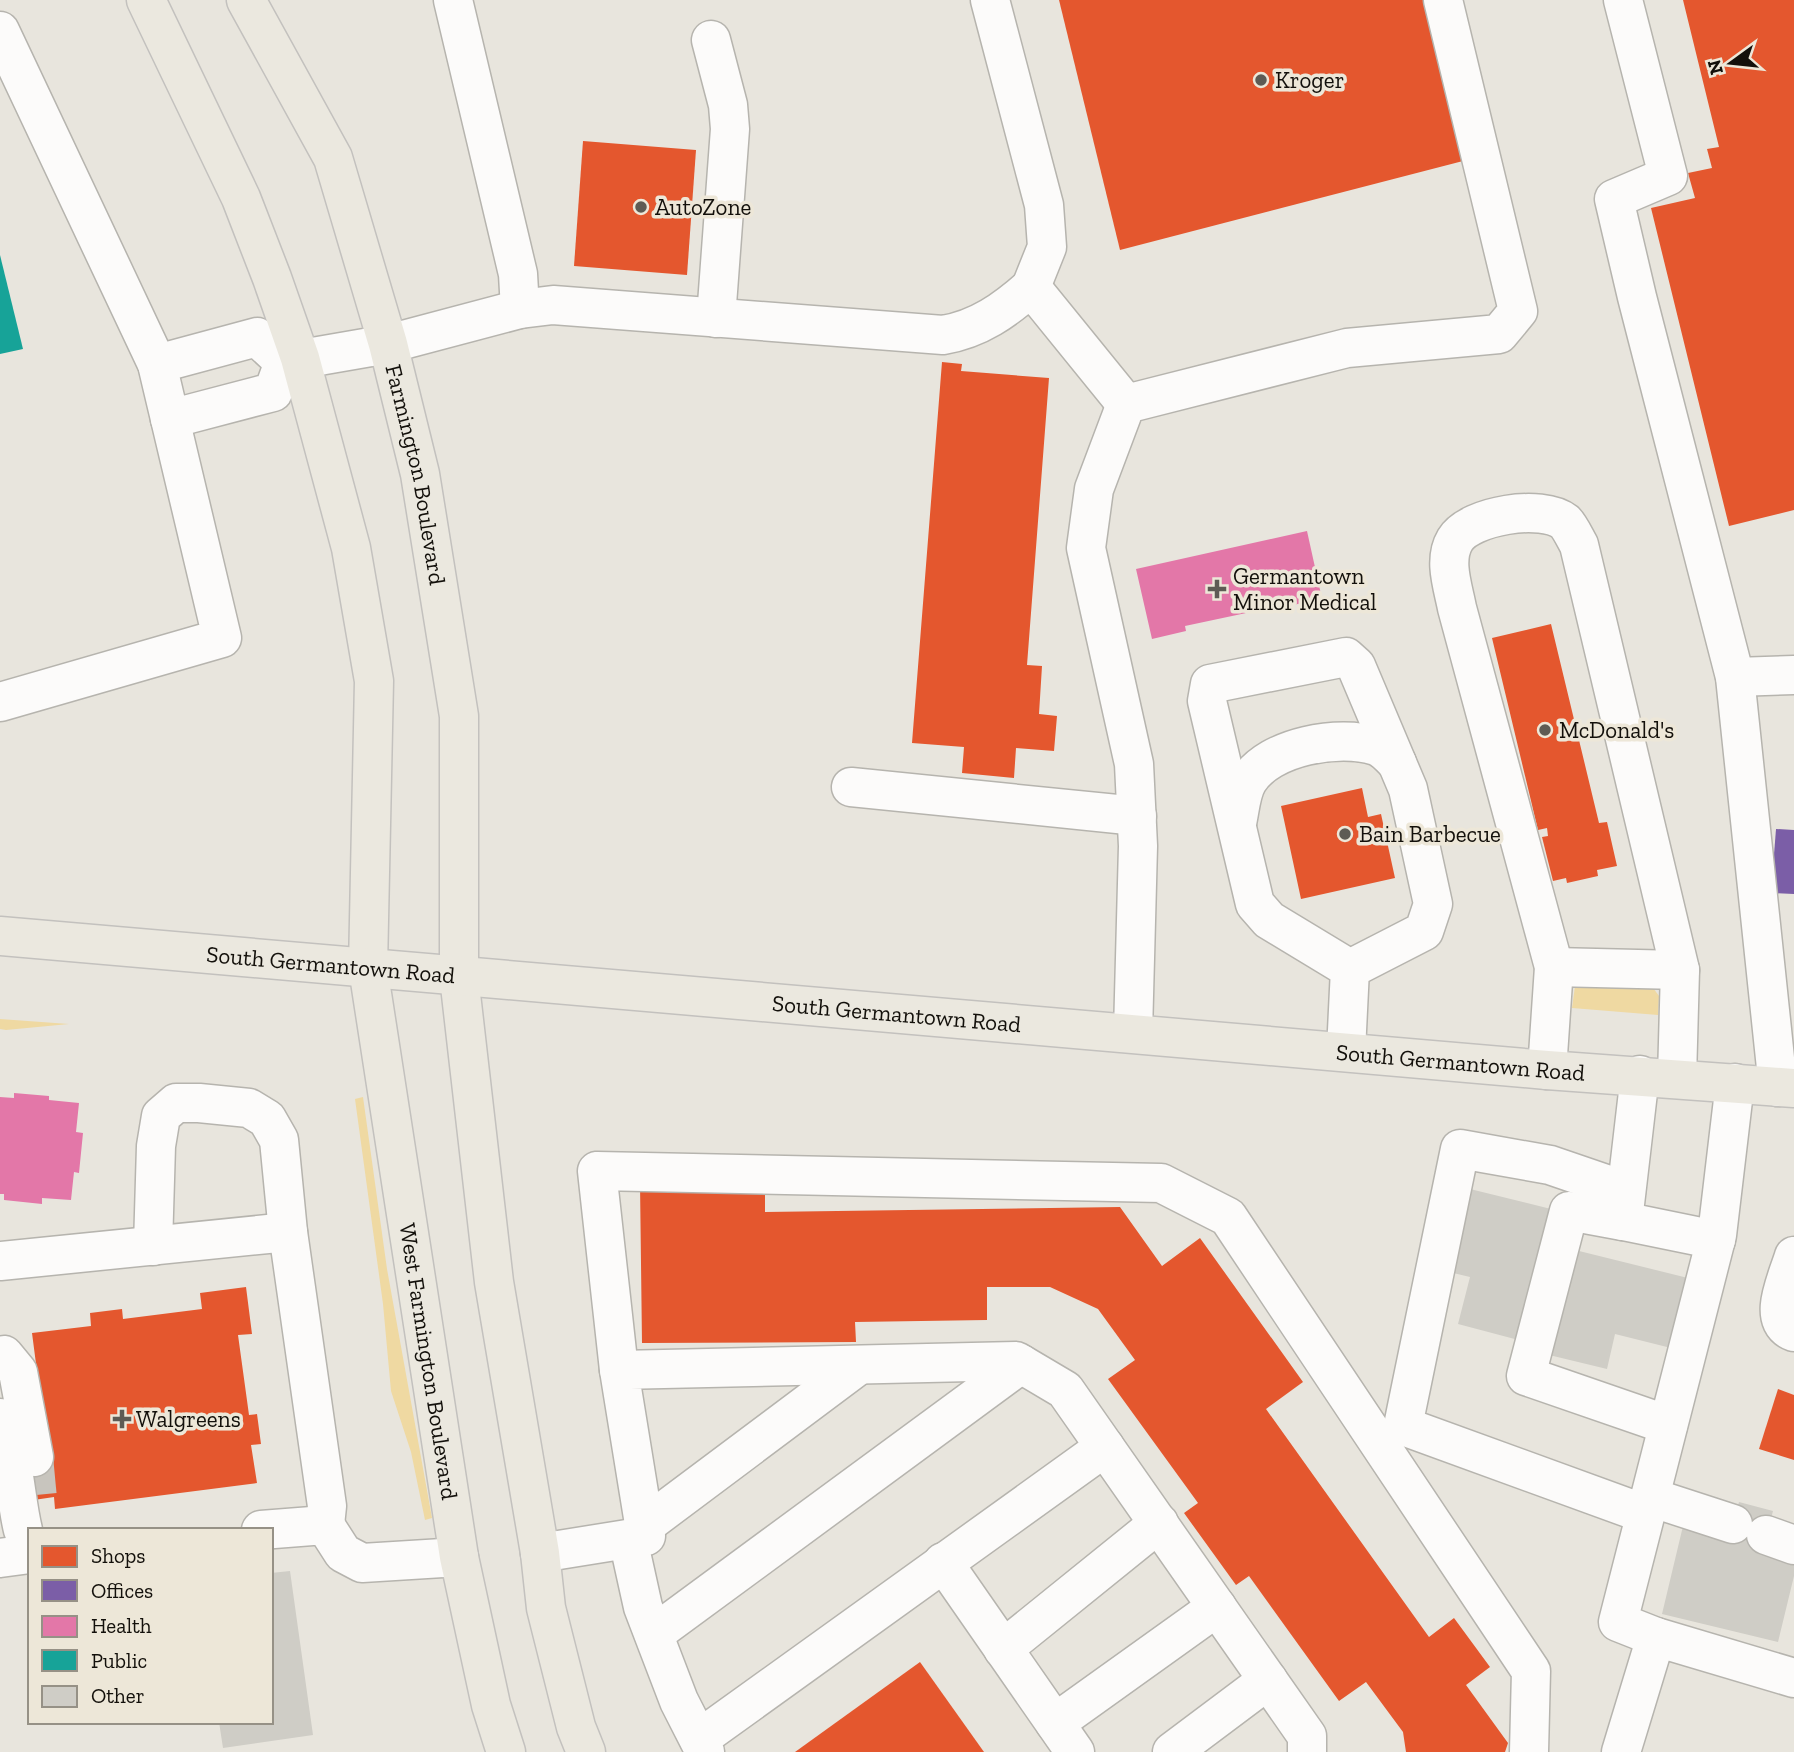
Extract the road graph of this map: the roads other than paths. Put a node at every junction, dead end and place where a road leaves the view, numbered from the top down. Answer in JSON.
{"nodes":[{"id":1,"x":146,"y":0,"type":"edge"},
{"id":2,"x":246,"y":0,"type":"edge"},
{"id":3,"x":453,"y":0,"type":"edge"},
{"id":4,"x":990,"y":0,"type":"edge"},
{"id":5,"x":1443,"y":0,"type":"edge"},
{"id":6,"x":1623,"y":0,"type":"edge"},
{"id":7,"x":0,"y":31,"type":"edge"},
{"id":8,"x":711,"y":40,"type":"dead end"},
{"id":9,"x":1031,"y":287,"type":"junction"},
{"id":10,"x":520,"y":309,"type":"junction"},
{"id":11,"x":716,"y":318,"type":"junction"},
{"id":12,"x":388,"y":344,"type":"junction"},
{"id":13,"x":292,"y":360,"type":"junction"},
{"id":14,"x":157,"y":364,"type":"junction"},
{"id":15,"x":1126,"y":404,"type":"junction"},
{"id":16,"x":170,"y":419,"type":"junction"},
{"id":17,"x":1794,"y":675,"type":"edge"},
{"id":18,"x":1735,"y":677,"type":"junction"},
{"id":19,"x":0,"y":702,"type":"edge"},
{"id":20,"x":1397,"y":763,"type":"junction"},
{"id":21,"x":851,"y":787,"type":"dead end"},
{"id":22,"x":1137,"y":816,"type":"junction"},
{"id":23,"x":1237,"y":823,"type":"junction"},
{"id":24,"x":0,"y":936,"type":"edge"},
{"id":25,"x":1554,"y":967,"type":"junction"},
{"id":26,"x":368,"y":968,"type":"junction"},
{"id":27,"x":1779,"y":968,"type":"edge"},
{"id":28,"x":1350,"y":969,"type":"junction"},
{"id":29,"x":1680,"y":970,"type":"junction"},
{"id":30,"x":459,"y":977,"type":"junction"},
{"id":31,"x":1133,"y":1033,"type":"junction"},
{"id":32,"x":1346,"y":1051,"type":"junction"},
{"id":33,"x":1547,"y":1070,"type":"junction"},
{"id":34,"x":1640,"y":1075,"type":"junction"},
{"id":35,"x":1677,"y":1078,"type":"junction"},
{"id":36,"x":1735,"y":1083,"type":"junction"},
{"id":37,"x":1786,"y":1088,"type":"edge"},
{"id":38,"x":1625,"y":1206,"type":"junction"},
{"id":39,"x":288,"y":1231,"type":"junction"},
{"id":40,"x":1716,"y":1240,"type":"junction"},
{"id":41,"x":153,"y":1246,"type":"junction"},
{"id":42,"x":1794,"y":1256,"type":"edge"},
{"id":43,"x":0,"y":1262,"type":"edge"},
{"id":44,"x":1794,"y":1332,"type":"edge"},
{"id":45,"x":1,"y":1351,"type":"edge"},
{"id":46,"x":1021,"y":1364,"type":"junction"},
{"id":47,"x":859,"y":1365,"type":"junction"},
{"id":48,"x":619,"y":1370,"type":"junction"},
{"id":49,"x":1668,"y":1425,"type":"junction"},
{"id":50,"x":9,"y":1438,"type":"edge"},
{"id":51,"x":1105,"y":1447,"type":"junction"},
{"id":52,"x":1647,"y":1506,"type":"junction"},
{"id":53,"x":1159,"y":1523,"type":"junction"},
{"id":54,"x":325,"y":1525,"type":"junction"},
{"id":55,"x":273,"y":1529,"type":"edge"},
{"id":56,"x":20,"y":1533,"type":"edge"},
{"id":57,"x":636,"y":1533,"type":"junction"},
{"id":58,"x":1764,"y":1535,"type":"edge"},
{"id":59,"x":540,"y":1553,"type":"junction"},
{"id":60,"x":459,"y":1557,"type":"junction"},
{"id":61,"x":943,"y":1562,"type":"junction"},
{"id":62,"x":1217,"y":1607,"type":"junction"},
{"id":63,"x":654,"y":1634,"type":"junction"},
{"id":64,"x":1656,"y":1637,"type":"junction"},
{"id":65,"x":1003,"y":1649,"type":"junction"},
{"id":66,"x":1794,"y":1678,"type":"edge"},
{"id":67,"x":1268,"y":1680,"type":"junction"},
{"id":68,"x":1065,"y":1737,"type":"edge"},
{"id":69,"x":702,"y":1745,"type":"edge"},
{"id":70,"x":1624,"y":1751,"type":"edge"},
{"id":71,"x":506,"y":1752,"type":"edge"},
{"id":72,"x":586,"y":1752,"type":"edge"},
{"id":73,"x":1172,"y":1752,"type":"edge"},
{"id":74,"x":1307,"y":1752,"type":"edge"},
{"id":75,"x":1529,"y":1752,"type":"edge"}],
"edges":[{"from":1,"to":13,"type":"main road"},
{"from":2,"to":12,"type":"main road","name":"Farmington Boulevard"},
{"from":3,"to":10,"type":"lane"},
{"from":4,"to":9,"type":"lane"},
{"from":5,"to":15,"type":"lane"},
{"from":6,"to":18,"type":"lane"},
{"from":7,"to":14,"type":"lane"},
{"from":8,"to":11,"type":"lane"},
{"from":9,"to":11,"type":"lane"},
{"from":9,"to":15,"type":"lane"},
{"from":10,"to":11,"type":"lane"},
{"from":10,"to":12,"type":"lane"},
{"from":12,"to":13,"type":"lane"},
{"from":12,"to":30,"type":"main road","name":"Farmington Boulevard"},
{"from":13,"to":14,"type":"lane"},
{"from":13,"to":16,"type":"lane"},
{"from":13,"to":26,"type":"main road"},
{"from":14,"to":16,"type":"lane"},
{"from":15,"to":22,"type":"lane"},
{"from":16,"to":19,"type":"lane"},
{"from":17,"to":18,"type":"lane"},
{"from":18,"to":27,"type":"lane"},
{"from":20,"to":23,"type":"lane"},
{"from":20,"to":23,"type":"lane"},
{"from":20,"to":28,"type":"lane"},
{"from":21,"to":22,"type":"lane"},
{"from":22,"to":31,"type":"lane"},
{"from":23,"to":28,"type":"lane"},
{"from":24,"to":26,"type":"main road","name":"South Germantown Road"},
{"from":25,"to":29,"type":"lane"},
{"from":25,"to":29,"type":"lane"},
{"from":25,"to":33,"type":"lane"},
{"from":26,"to":30,"type":"main road","name":"South Germantown Road"},
{"from":26,"to":60,"type":"main road","name":"West Farmington Boulevard"},
{"from":27,"to":37,"type":"lane"},
{"from":28,"to":32,"type":"lane"},
{"from":29,"to":35,"type":"lane"},
{"from":30,"to":31,"type":"main road","name":"South Germantown Road"},
{"from":30,"to":59,"type":"main road"},
{"from":31,"to":32,"type":"main road","name":"South Germantown Road"},
{"from":32,"to":33,"type":"main road","name":"South Germantown Road"},
{"from":33,"to":34,"type":"main road","name":"South Germantown Road"},
{"from":34,"to":35,"type":"main road","name":"South Germantown Road"},
{"from":34,"to":38,"type":"lane"},
{"from":35,"to":36,"type":"main road","name":"South Germantown Road"},
{"from":36,"to":37,"type":"main road","name":"South Germantown Road"},
{"from":36,"to":40,"type":"lane"},
{"from":38,"to":40,"type":"lane"},
{"from":38,"to":49,"type":"lane"},
{"from":38,"to":52,"type":"lane"},
{"from":39,"to":41,"type":"lane"},
{"from":39,"to":41,"type":"lane"},
{"from":39,"to":54,"type":"lane"},
{"from":40,"to":49,"type":"lane"},
{"from":41,"to":43,"type":"lane"},
{"from":42,"to":44,"type":"lane"},
{"from":45,"to":50,"type":"lane"},
{"from":46,"to":47,"type":"lane"},
{"from":46,"to":51,"type":"lane"},
{"from":46,"to":63,"type":"lane"},
{"from":47,"to":48,"type":"lane"},
{"from":47,"to":57,"type":"lane"},
{"from":48,"to":57,"type":"lane"},
{"from":48,"to":75,"type":"lane"},
{"from":49,"to":52,"type":"lane"},
{"from":50,"to":56,"type":"lane"},
{"from":51,"to":53,"type":"lane"},
{"from":51,"to":61,"type":"lane"},
{"from":52,"to":58,"type":"lane"},
{"from":52,"to":64,"type":"lane"},
{"from":53,"to":62,"type":"lane"},
{"from":53,"to":65,"type":"lane"},
{"from":54,"to":55,"type":"lane"},
{"from":54,"to":60,"type":"lane"},
{"from":57,"to":59,"type":"lane"},
{"from":57,"to":63,"type":"lane"},
{"from":59,"to":72,"type":"main road"},
{"from":60,"to":71,"type":"main road","name":"West Farmington Boulevard"},
{"from":61,"to":65,"type":"lane"},
{"from":61,"to":69,"type":"lane"},
{"from":62,"to":67,"type":"lane"},
{"from":62,"to":68,"type":"lane"},
{"from":63,"to":69,"type":"lane"},
{"from":64,"to":66,"type":"lane"},
{"from":64,"to":70,"type":"lane"},
{"from":65,"to":68,"type":"lane"},
{"from":67,"to":73,"type":"lane"},
{"from":67,"to":74,"type":"lane"}]}
